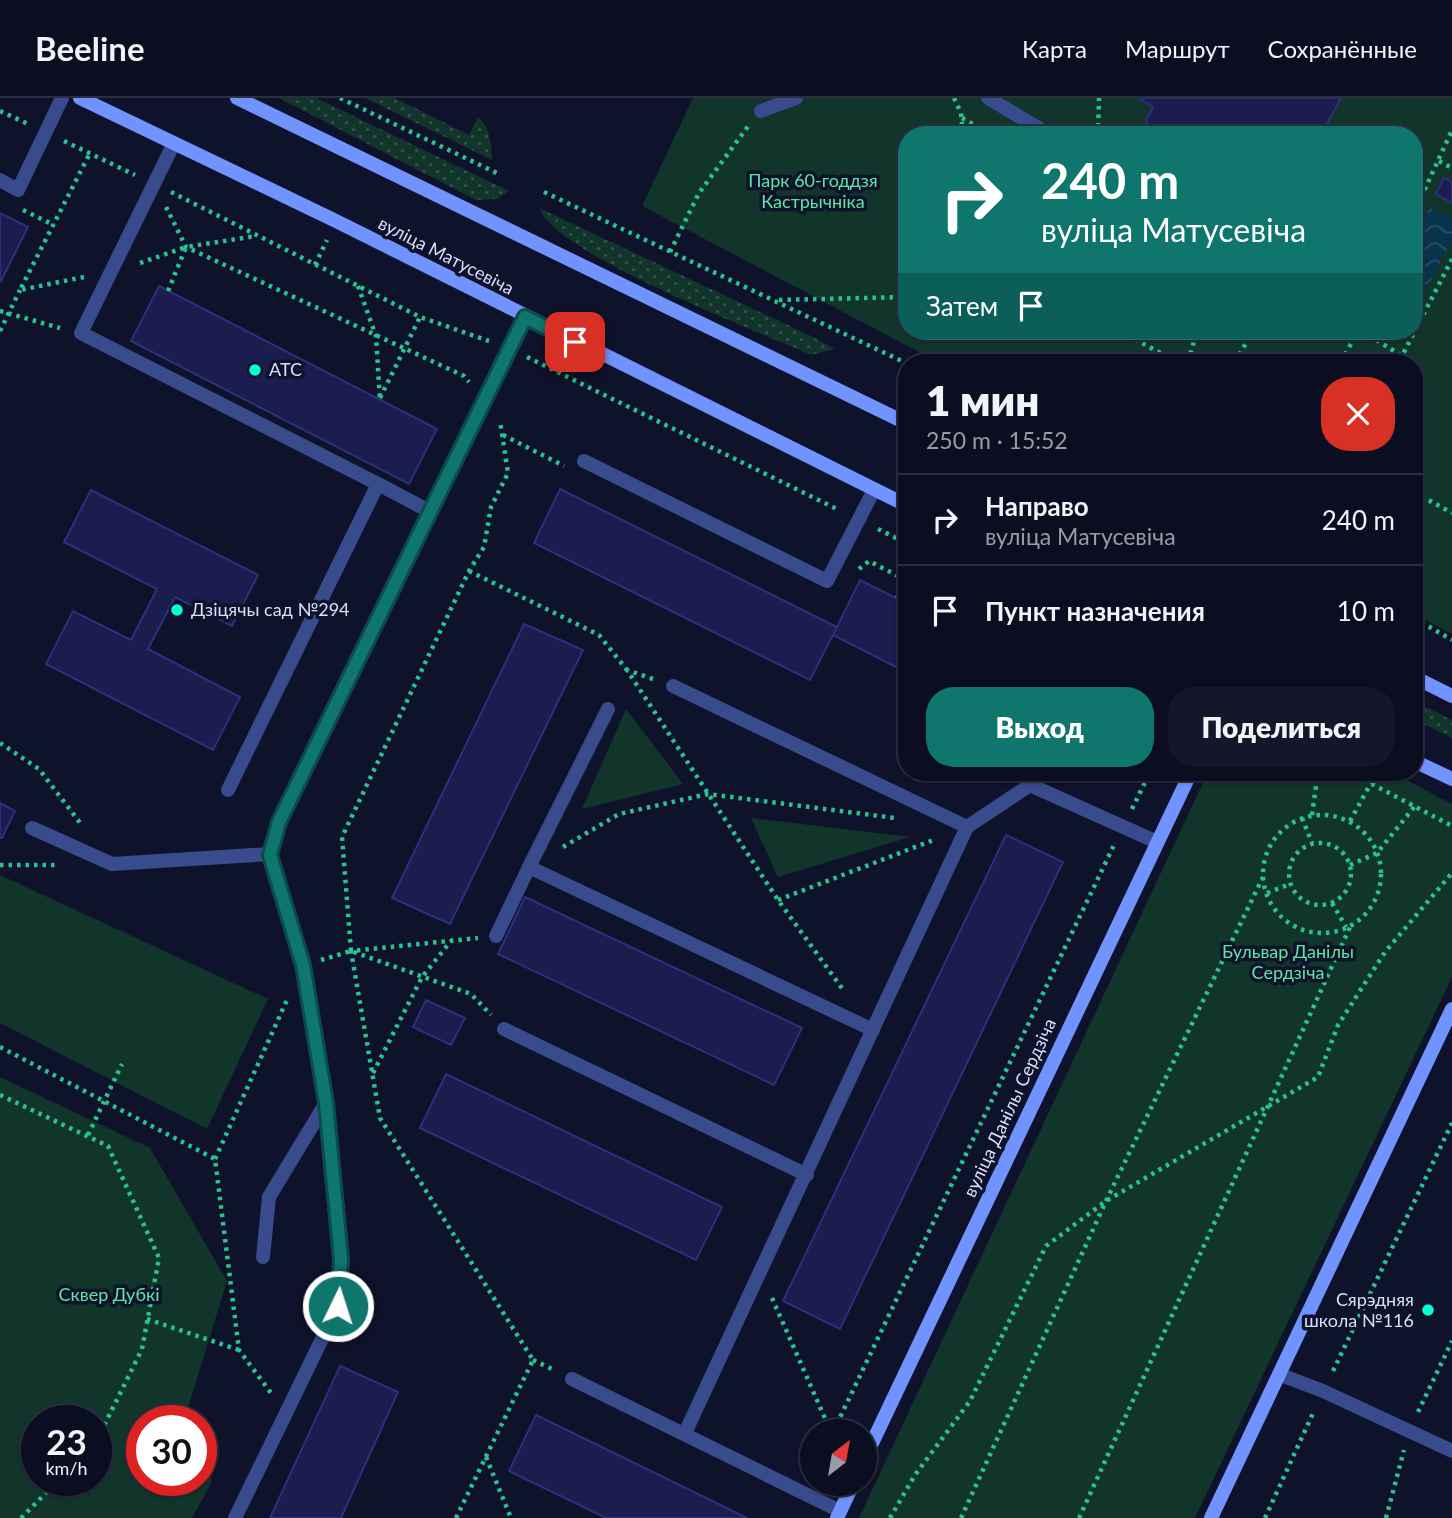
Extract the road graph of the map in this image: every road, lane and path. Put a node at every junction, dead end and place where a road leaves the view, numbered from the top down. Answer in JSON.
{"nodes":[{"id":1,"x":62,"y":98,"type":"edge"},
{"id":2,"x":80,"y":98,"type":"edge"},
{"id":3,"x":237,"y":98,"type":"edge"},
{"id":4,"x":340,"y":98,"type":"edge"},
{"id":5,"x":796,"y":98,"type":"edge"},
{"id":6,"x":954,"y":98,"type":"edge"},
{"id":7,"x":988,"y":98,"type":"edge"},
{"id":8,"x":1099,"y":98,"type":"edge"},
{"id":9,"x":0,"y":111,"type":"edge"},
{"id":10,"x":761,"y":111,"type":"joint"},
{"id":11,"x":961,"y":117,"type":"junction"},
{"id":12,"x":962,"y":126,"type":"edge"},
{"id":13,"x":976,"y":126,"type":"edge"},
{"id":14,"x":1035,"y":126,"type":"edge"},
{"id":15,"x":1098,"y":126,"type":"edge"},
{"id":16,"x":1452,"y":130,"type":"edge"},
{"id":17,"x":45,"y":133,"type":"junction"},
{"id":18,"x":174,"y":143,"type":"junction"},
{"id":19,"x":90,"y":153,"type":"junction"},
{"id":20,"x":1439,"y":161,"type":"junction"},
{"id":21,"x":1452,"y":169,"type":"edge"},
{"id":22,"x":501,"y":175,"type":"dead end"},
{"id":23,"x":0,"y":180,"type":"edge"},
{"id":24,"x":154,"y":184,"type":"junction"},
{"id":25,"x":544,"y":192,"type":"dead end"},
{"id":26,"x":1423,"y":194,"type":"edge"},
{"id":27,"x":257,"y":236,"type":"junction"},
{"id":28,"x":186,"y":247,"type":"junction"},
{"id":29,"x":670,"y":251,"type":"junction"},
{"id":30,"x":1452,"y":259,"type":"edge"},
{"id":31,"x":111,"y":272,"type":"junction"},
{"id":32,"x":358,"y":286,"type":"junction"},
{"id":33,"x":20,"y":290,"type":"junction"},
{"id":34,"x":168,"y":291,"type":"dead end"},
{"id":35,"x":898,"y":297,"type":"edge"},
{"id":36,"x":779,"y":300,"type":"junction"},
{"id":37,"x":0,"y":311,"type":"edge"},
{"id":38,"x":8,"y":315,"type":"junction"},
{"id":39,"x":1423,"y":315,"type":"edge"},
{"id":40,"x":419,"y":317,"type":"junction"},
{"id":41,"x":525,"y":317,"type":"junction"},
{"id":42,"x":0,"y":331,"type":"edge"},
{"id":43,"x":80,"y":333,"type":"junction"},
{"id":44,"x":376,"y":336,"type":"junction"},
{"id":45,"x":1137,"y":340,"type":"edge"},
{"id":46,"x":1375,"y":340,"type":"edge"},
{"id":47,"x":404,"y":349,"type":"junction"},
{"id":48,"x":510,"y":349,"type":"junction"},
{"id":49,"x":1162,"y":354,"type":"edge"},
{"id":50,"x":1399,"y":354,"type":"edge"},
{"id":51,"x":898,"y":359,"type":"edge"},
{"id":52,"x":486,"y":399,"type":"junction"},
{"id":53,"x":898,"y":419,"type":"edge"},
{"id":54,"x":584,"y":461,"type":"dead end"},
{"id":55,"x":378,"y":484,"type":"junction"},
{"id":56,"x":874,"y":489,"type":"junction"},
{"id":57,"x":1423,"y":497,"type":"edge"},
{"id":58,"x":898,"y":501,"type":"edge"},
{"id":59,"x":431,"y":512,"type":"junction"},
{"id":60,"x":1452,"y":513,"type":"edge"},
{"id":61,"x":859,"y":520,"type":"junction"},
{"id":62,"x":898,"y":539,"type":"edge"},
{"id":63,"x":469,"y":571,"type":"junction"},
{"id":64,"x":1423,"y":624,"type":"edge"},
{"id":65,"x":1452,"y":640,"type":"edge"},
{"id":66,"x":627,"y":670,"type":"junction"},
{"id":67,"x":1423,"y":682,"type":"edge"},
{"id":68,"x":673,"y":686,"type":"joint"},
{"id":69,"x":1452,"y":696,"type":"edge"},
{"id":70,"x":608,"y":709,"type":"dead end"},
{"id":71,"x":0,"y":743,"type":"edge"},
{"id":72,"x":1423,"y":765,"type":"edge"},
{"id":73,"x":1452,"y":779,"type":"edge"},
{"id":74,"x":1146,"y":781,"type":"edge"},
{"id":75,"x":1187,"y":781,"type":"edge"},
{"id":76,"x":1317,"y":781,"type":"edge"},
{"id":77,"x":1367,"y":781,"type":"edge"},
{"id":78,"x":1371,"y":783,"type":"junction"},
{"id":79,"x":228,"y":790,"type":"dead end"},
{"id":80,"x":708,"y":794,"type":"junction"},
{"id":81,"x":1415,"y":806,"type":"junction"},
{"id":82,"x":1312,"y":815,"type":"junction"},
{"id":83,"x":1302,"y":818,"type":"junction"},
{"id":84,"x":899,"y":819,"type":"dead end"},
{"id":85,"x":1350,"y":821,"type":"junction"},
{"id":86,"x":1124,"y":826,"type":"junction"},
{"id":87,"x":1452,"y":826,"type":"edge"},
{"id":88,"x":967,"y":827,"type":"junction"},
{"id":89,"x":32,"y":828,"type":"dead end"},
{"id":90,"x":87,"y":832,"type":"dead end"},
{"id":91,"x":1157,"y":842,"type":"junction"},
{"id":92,"x":1312,"y":844,"type":"junction"},
{"id":93,"x":1377,"y":853,"type":"junction"},
{"id":94,"x":270,"y":855,"type":"junction"},
{"id":95,"x":1350,"y":865,"type":"junction"},
{"id":96,"x":529,"y":867,"type":"junction"},
{"id":97,"x":1452,"y":873,"type":"edge"},
{"id":98,"x":1263,"y":877,"type":"junction"},
{"id":99,"x":1290,"y":884,"type":"junction"},
{"id":100,"x":1267,"y":893,"type":"junction"},
{"id":101,"x":778,"y":900,"type":"junction"},
{"id":102,"x":1332,"y":903,"type":"junction"},
{"id":103,"x":1349,"y":926,"type":"junction"},
{"id":104,"x":496,"y":936,"type":"joint"},
{"id":105,"x":451,"y":940,"type":"junction"},
{"id":106,"x":351,"y":951,"type":"junction"},
{"id":107,"x":303,"y":965,"type":"junction"},
{"id":108,"x":422,"y":976,"type":"junction"},
{"id":109,"x":849,"y":998,"type":"dead end"},
{"id":110,"x":1452,"y":1009,"type":"edge"},
{"id":111,"x":504,"y":1029,"type":"joint"},
{"id":112,"x":873,"y":1030,"type":"junction"},
{"id":113,"x":1447,"y":1034,"type":"edge"},
{"id":114,"x":0,"y":1047,"type":"edge"},
{"id":115,"x":122,"y":1064,"type":"dead end"},
{"id":116,"x":373,"y":1074,"type":"junction"},
{"id":117,"x":0,"y":1095,"type":"edge"},
{"id":118,"x":1273,"y":1101,"type":"junction"},
{"id":119,"x":105,"y":1102,"type":"junction"},
{"id":120,"x":326,"y":1103,"type":"junction"},
{"id":121,"x":1452,"y":1123,"type":"edge"},
{"id":122,"x":88,"y":1135,"type":"junction"},
{"id":123,"x":215,"y":1159,"type":"junction"},
{"id":124,"x":807,"y":1175,"type":"junction"},
{"id":125,"x":1106,"y":1201,"type":"junction"},
{"id":126,"x":263,"y":1257,"type":"dead end"},
{"id":127,"x":761,"y":1272,"type":"junction"},
{"id":128,"x":148,"y":1319,"type":"junction"},
{"id":129,"x":239,"y":1350,"type":"junction"},
{"id":130,"x":1281,"y":1375,"type":"junction"},
{"id":131,"x":572,"y":1379,"type":"dead end"},
{"id":132,"x":1323,"y":1391,"type":"junction"},
{"id":133,"x":112,"y":1410,"type":"edge"},
{"id":134,"x":286,"y":1412,"type":"junction"},
{"id":135,"x":826,"y":1419,"type":"edge"},
{"id":136,"x":838,"y":1419,"type":"edge"},
{"id":137,"x":685,"y":1433,"type":"junction"},
{"id":138,"x":877,"y":1433,"type":"edge"},
{"id":139,"x":1452,"y":1451,"type":"edge"},
{"id":140,"x":486,"y":1456,"type":"junction"},
{"id":141,"x":43,"y":1496,"type":"edge"},
{"id":142,"x":848,"y":1496,"type":"edge"},
{"id":143,"x":839,"y":1515,"type":"edge"},
{"id":144,"x":21,"y":1518,"type":"edge"},
{"id":145,"x":234,"y":1518,"type":"edge"},
{"id":146,"x":456,"y":1518,"type":"edge"},
{"id":147,"x":511,"y":1518,"type":"edge"},
{"id":148,"x":890,"y":1518,"type":"edge"},
{"id":149,"x":961,"y":1518,"type":"edge"},
{"id":150,"x":1079,"y":1518,"type":"edge"},
{"id":151,"x":1211,"y":1518,"type":"edge"},
{"id":152,"x":1265,"y":1518,"type":"edge"}],
"edges":[{"from":1,"to":17,"type":"street"},
{"from":2,"to":18,"type":"main road","name":"вуліца Матусевіча"},
{"from":3,"to":53,"type":"main road"},
{"from":4,"to":22,"type":"path"},
{"from":5,"to":10,"type":"street"},
{"from":6,"to":11,"type":"path"},
{"from":7,"to":14,"type":"street"},
{"from":8,"to":15,"type":"path"},
{"from":9,"to":17,"type":"path"},
{"from":10,"to":29,"type":"path"},
{"from":11,"to":12,"type":"path"},
{"from":11,"to":13,"type":"path"},
{"from":16,"to":20,"type":"path"},
{"from":17,"to":19,"type":"path"},
{"from":17,"to":23,"type":"street"},
{"from":18,"to":24,"type":"street"},
{"from":18,"to":41,"type":"main road","name":"вуліца Матусевіча"},
{"from":19,"to":24,"type":"path"},
{"from":19,"to":33,"type":"path"},
{"from":20,"to":21,"type":"path"},
{"from":20,"to":26,"type":"path"},
{"from":24,"to":27,"type":"path"},
{"from":24,"to":28,"type":"path"},
{"from":24,"to":31,"type":"street"},
{"from":25,"to":29,"type":"path"},
{"from":27,"to":28,"type":"path"},
{"from":27,"to":32,"type":"path"},
{"from":28,"to":31,"type":"path"},
{"from":28,"to":34,"type":"path"},
{"from":28,"to":44,"type":"path"},
{"from":29,"to":36,"type":"path"},
{"from":30,"to":39,"type":"path"},
{"from":31,"to":33,"type":"path"},
{"from":31,"to":43,"type":"street"},
{"from":32,"to":40,"type":"path"},
{"from":32,"to":44,"type":"path"},
{"from":33,"to":38,"type":"path"},
{"from":35,"to":36,"type":"path"},
{"from":36,"to":51,"type":"path"},
{"from":37,"to":38,"type":"path"},
{"from":38,"to":42,"type":"path"},
{"from":38,"to":43,"type":"path"},
{"from":40,"to":47,"type":"path"},
{"from":40,"to":48,"type":"path"},
{"from":41,"to":48,"type":"street"},
{"from":41,"to":56,"type":"main road","name":"вуліца Матусевіча"},
{"from":43,"to":55,"type":"street"},
{"from":44,"to":47,"type":"path"},
{"from":44,"to":47,"type":"path"},
{"from":45,"to":49,"type":"path"},
{"from":46,"to":50,"type":"path"},
{"from":47,"to":52,"type":"path"},
{"from":48,"to":52,"type":"street"},
{"from":48,"to":61,"type":"path"},
{"from":52,"to":59,"type":"street"},
{"from":52,"to":63,"type":"path"},
{"from":54,"to":61,"type":"street"},
{"from":55,"to":59,"type":"street"},
{"from":55,"to":79,"type":"street"},
{"from":56,"to":58,"type":"main road","name":"вуліца Матусевіча"},
{"from":56,"to":61,"type":"street"},
{"from":57,"to":60,"type":"path"},
{"from":59,"to":94,"type":"street"},
{"from":61,"to":62,"type":"path"},
{"from":63,"to":66,"type":"path"},
{"from":63,"to":106,"type":"path"},
{"from":64,"to":65,"type":"path"},
{"from":66,"to":68,"type":"path"},
{"from":66,"to":80,"type":"path"},
{"from":67,"to":69,"type":"main road"},
{"from":68,"to":88,"type":"street"},
{"from":70,"to":96,"type":"street"},
{"from":71,"to":90,"type":"path"},
{"from":72,"to":73,"type":"main road"},
{"from":74,"to":86,"type":"path"},
{"from":75,"to":91,"type":"main road","name":"вуліца Данілы Сердзіча"},
{"from":76,"to":82,"type":"path"},
{"from":77,"to":78,"type":"path"},
{"from":78,"to":81,"type":"path"},
{"from":78,"to":85,"type":"path"},
{"from":80,"to":84,"type":"path"},
{"from":80,"to":96,"type":"path"},
{"from":80,"to":101,"type":"path"},
{"from":81,"to":87,"type":"path"},
{"from":81,"to":93,"type":"path"},
{"from":82,"to":83,"type":"path"},
{"from":82,"to":85,"type":"path"},
{"from":83,"to":92,"type":"path"},
{"from":83,"to":98,"type":"path"},
{"from":85,"to":93,"type":"path"},
{"from":86,"to":88,"type":"street"},
{"from":86,"to":91,"type":"street"},
{"from":86,"to":136,"type":"path"},
{"from":88,"to":101,"type":"path"},
{"from":88,"to":112,"type":"street"},
{"from":89,"to":94,"type":"street"},
{"from":91,"to":138,"type":"main road","name":"вуліца Данілы Сердзіча"},
{"from":92,"to":95,"type":"path"},
{"from":92,"to":99,"type":"path"},
{"from":93,"to":95,"type":"path"},
{"from":93,"to":103,"type":"path"},
{"from":94,"to":107,"type":"street"},
{"from":95,"to":102,"type":"path"},
{"from":96,"to":104,"type":"street"},
{"from":96,"to":112,"type":"street"},
{"from":97,"to":118,"type":"path"},
{"from":98,"to":100,"type":"path"},
{"from":98,"to":125,"type":"path"},
{"from":99,"to":100,"type":"path"},
{"from":99,"to":102,"type":"path"},
{"from":100,"to":103,"type":"path"},
{"from":101,"to":109,"type":"path"},
{"from":102,"to":103,"type":"path"},
{"from":103,"to":118,"type":"path"},
{"from":104,"to":105,"type":"path"},
{"from":105,"to":106,"type":"path"},
{"from":105,"to":108,"type":"path"},
{"from":106,"to":107,"type":"path"},
{"from":106,"to":108,"type":"path"},
{"from":106,"to":116,"type":"path"},
{"from":107,"to":120,"type":"street"},
{"from":107,"to":123,"type":"path"},
{"from":108,"to":111,"type":"path"},
{"from":108,"to":116,"type":"path"},
{"from":110,"to":113,"type":"main road"},
{"from":111,"to":124,"type":"street"},
{"from":112,"to":124,"type":"street"},
{"from":113,"to":130,"type":"main road"},
{"from":114,"to":119,"type":"path"},
{"from":115,"to":119,"type":"path"},
{"from":116,"to":140,"type":"path"},
{"from":117,"to":122,"type":"path"},
{"from":118,"to":125,"type":"path"},
{"from":118,"to":150,"type":"path"},
{"from":119,"to":122,"type":"path"},
{"from":119,"to":123,"type":"path"},
{"from":120,"to":126,"type":"street"},
{"from":120,"to":134,"type":"street"},
{"from":121,"to":132,"type":"path"},
{"from":122,"to":128,"type":"path"},
{"from":123,"to":129,"type":"path"},
{"from":124,"to":127,"type":"street"},
{"from":125,"to":148,"type":"path"},
{"from":125,"to":149,"type":"path"},
{"from":127,"to":135,"type":"path"},
{"from":127,"to":137,"type":"street"},
{"from":128,"to":129,"type":"path"},
{"from":128,"to":133,"type":"path"},
{"from":129,"to":134,"type":"path"},
{"from":130,"to":132,"type":"street"},
{"from":130,"to":151,"type":"main road"},
{"from":131,"to":137,"type":"street"},
{"from":132,"to":139,"type":"street"},
{"from":132,"to":152,"type":"path"},
{"from":134,"to":145,"type":"street"},
{"from":137,"to":143,"type":"street"},
{"from":140,"to":146,"type":"path"},
{"from":140,"to":147,"type":"path"},
{"from":141,"to":144,"type":"path"},
{"from":142,"to":143,"type":"main road"}]}
